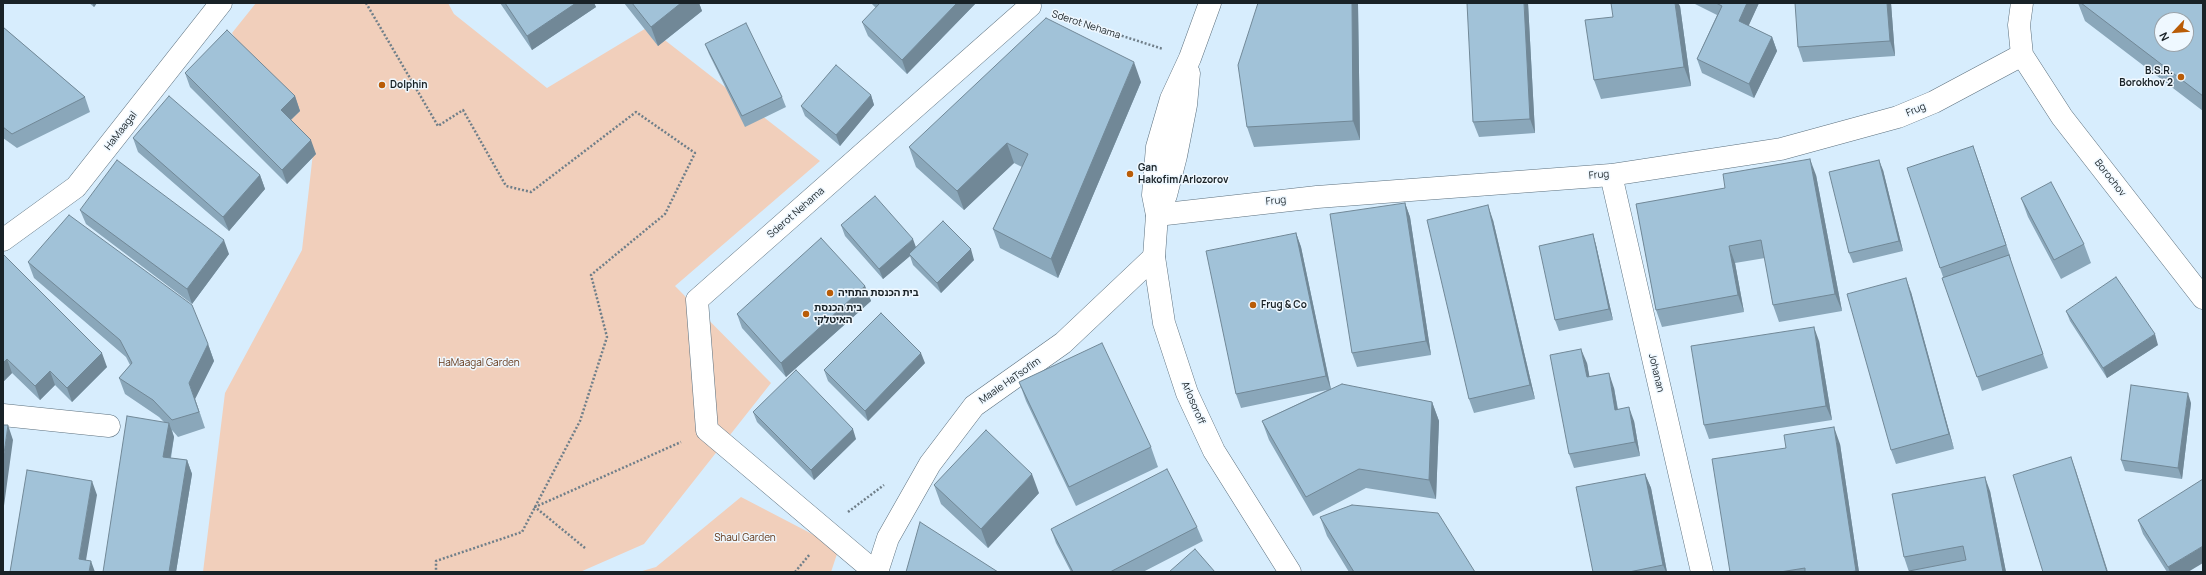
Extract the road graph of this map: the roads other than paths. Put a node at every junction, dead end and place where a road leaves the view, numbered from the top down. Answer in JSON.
{"nodes":[{"id":1,"x":221,"y":3,"type":"edge"},
{"id":2,"x":1210,"y":3,"type":"edge"},
{"id":3,"x":2022,"y":3,"type":"edge"},
{"id":4,"x":1030,"y":6,"type":"road end"},
{"id":5,"x":2022,"y":55,"type":"junction"},
{"id":6,"x":1611,"y":175,"type":"junction"},
{"id":7,"x":1157,"y":215,"type":"junction"},
{"id":8,"x":3,"y":240,"type":"edge"},
{"id":9,"x":1154,"y":257,"type":"junction"},
{"id":10,"x":2203,"y":298,"type":"edge"},
{"id":11,"x":3,"y":415,"type":"edge"},
{"id":12,"x":109,"y":426,"type":"dead end"},
{"id":13,"x":876,"y":572,"type":"edge"},
{"id":14,"x":1290,"y":572,"type":"edge"},
{"id":15,"x":1702,"y":572,"type":"edge"}],
"edges":[{"from":1,"to":8,"type":"street","name":"HaMaagal"},
{"from":2,"to":7,"type":"street","name":"Arlosoroff"},
{"from":3,"to":5,"type":"street"},
{"from":4,"to":13,"type":"street","name":"Sderot Nehama"},
{"from":5,"to":6,"type":"street","name":"Frug"},
{"from":5,"to":10,"type":"street","name":"Borochov"},
{"from":6,"to":7,"type":"street","name":"Frug"},
{"from":6,"to":15,"type":"street","name":"Johanan"},
{"from":7,"to":9,"type":"street","name":"Arlosoroff"},
{"from":9,"to":13,"type":"street","name":"Maale HaTsofim"},
{"from":9,"to":14,"type":"street","name":"Arlosoroff"},
{"from":11,"to":12,"type":"street"}]}
